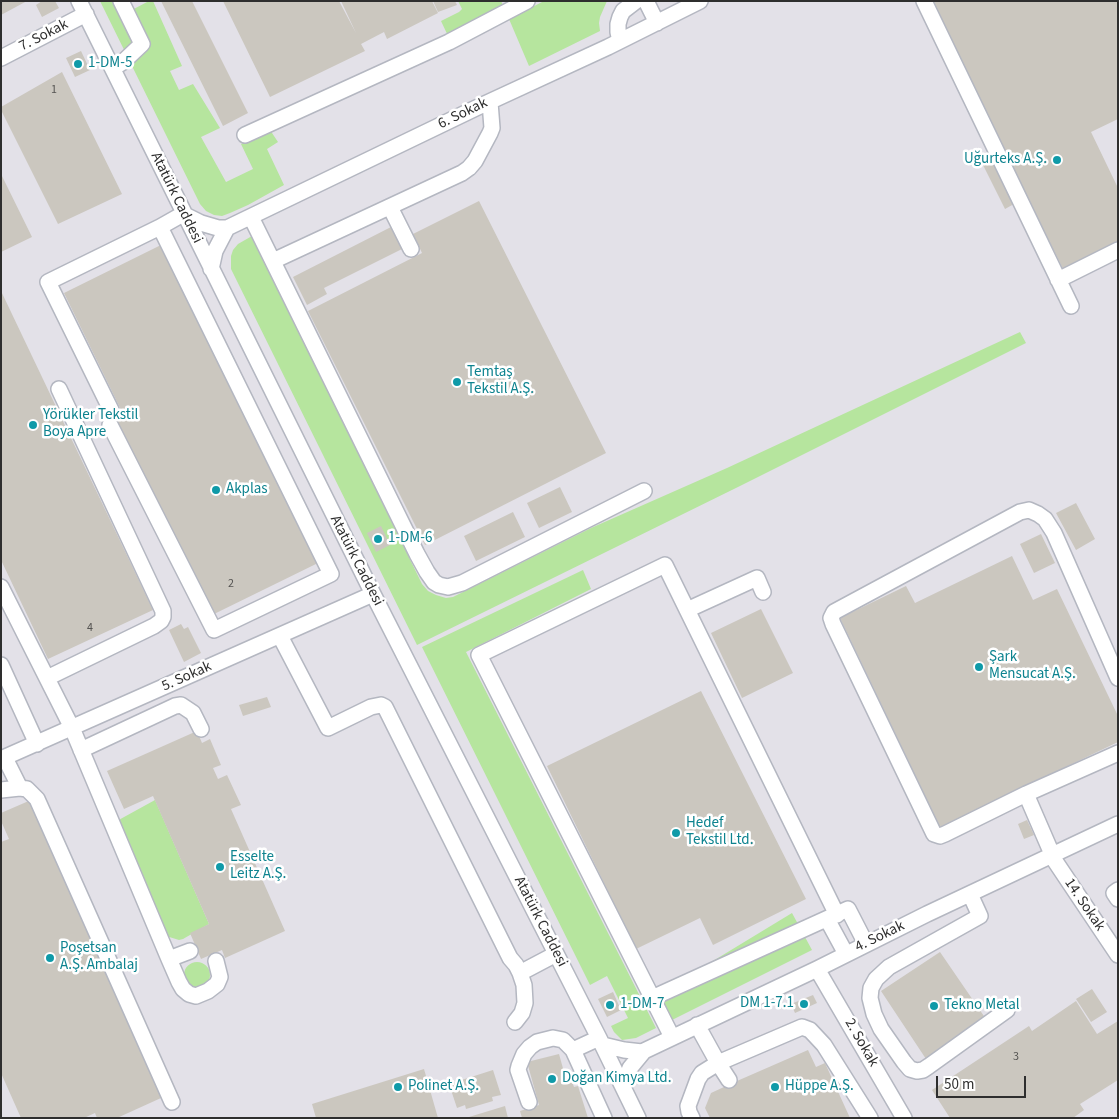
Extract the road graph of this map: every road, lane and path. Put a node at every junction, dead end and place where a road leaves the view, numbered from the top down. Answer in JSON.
{"nodes":[{"id":1,"x":121,"y":1,"type":"edge"},
{"id":2,"x":527,"y":1,"type":"edge"},
{"id":3,"x":636,"y":1,"type":"edge"},
{"id":4,"x":646,"y":1,"type":"edge"},
{"id":5,"x":700,"y":1,"type":"edge"},
{"id":6,"x":924,"y":1,"type":"edge"},
{"id":7,"x":82,"y":8,"type":"edge"},
{"id":8,"x":656,"y":23,"type":"junction"},
{"id":9,"x":620,"y":41,"type":"junction"},
{"id":10,"x":1,"y":58,"type":"edge"},
{"id":11,"x":113,"y":68,"type":"junction"},
{"id":12,"x":490,"y":102,"type":"junction"},
{"id":13,"x":245,"y":135,"type":"dead end"},
{"id":14,"x":390,"y":207,"type":"junction"},
{"id":15,"x":184,"y":214,"type":"junction"},
{"id":16,"x":251,"y":217,"type":"junction"},
{"id":17,"x":160,"y":227,"type":"junction"},
{"id":18,"x":227,"y":228,"type":"junction"},
{"id":19,"x":411,"y":249,"type":"dead end"},
{"id":20,"x":1118,"y":250,"type":"edge"},
{"id":21,"x":273,"y":261,"type":"junction"},
{"id":22,"x":211,"y":269,"type":"junction"},
{"id":23,"x":1058,"y":280,"type":"junction"},
{"id":24,"x":1071,"y":306,"type":"dead end"},
{"id":25,"x":59,"y":389,"type":"dead end"},
{"id":26,"x":644,"y":491,"type":"dead end"},
{"id":27,"x":1,"y":587,"type":"edge"},
{"id":28,"x":763,"y":592,"type":"dead end"},
{"id":29,"x":373,"y":594,"type":"junction"},
{"id":30,"x":687,"y":610,"type":"junction"},
{"id":31,"x":280,"y":636,"type":"junction"},
{"id":32,"x":1,"y":665,"type":"edge"},
{"id":33,"x":47,"y":678,"type":"junction"},
{"id":34,"x":1118,"y":678,"type":"edge"},
{"id":35,"x":156,"y":691,"type":"junction"},
{"id":36,"x":166,"y":710,"type":"junction"},
{"id":37,"x":72,"y":728,"type":"junction"},
{"id":38,"x":201,"y":729,"type":"dead end"},
{"id":39,"x":37,"y":744,"type":"junction"},
{"id":40,"x":82,"y":750,"type":"junction"},
{"id":41,"x":1118,"y":752,"type":"edge"},
{"id":42,"x":3,"y":759,"type":"edge"},
{"id":43,"x":7,"y":791,"type":"edge"},
{"id":44,"x":1026,"y":794,"type":"junction"},
{"id":45,"x":1118,"y":824,"type":"edge"},
{"id":46,"x":1052,"y":855,"type":"junction"},
{"id":47,"x":1118,"y":890,"type":"edge"},
{"id":48,"x":970,"y":894,"type":"junction"},
{"id":49,"x":1118,"y":899,"type":"edge"},
{"id":50,"x":832,"y":917,"type":"junction"},
{"id":51,"x":866,"y":944,"type":"junction"},
{"id":52,"x":190,"y":951,"type":"dead end"},
{"id":53,"x":556,"y":954,"type":"junction"},
{"id":54,"x":846,"y":954,"type":"junction"},
{"id":55,"x":1118,"y":955,"type":"edge"},
{"id":56,"x":169,"y":959,"type":"junction"},
{"id":57,"x":216,"y":961,"type":"dead end"},
{"id":58,"x":817,"y":968,"type":"junction"},
{"id":59,"x":520,"y":974,"type":"junction"},
{"id":60,"x":652,"y":998,"type":"junction"},
{"id":61,"x":1008,"y":1010,"type":"dead end"},
{"id":62,"x":515,"y":1022,"type":"dead end"},
{"id":63,"x":697,"y":1025,"type":"junction"},
{"id":64,"x":672,"y":1036,"type":"junction"},
{"id":65,"x":601,"y":1042,"type":"junction"},
{"id":66,"x":573,"y":1050,"type":"junction"},
{"id":67,"x":642,"y":1052,"type":"junction"},
{"id":68,"x":718,"y":1063,"type":"junction"},
{"id":69,"x":729,"y":1080,"type":"dead end"},
{"id":70,"x":623,"y":1085,"type":"junction"},
{"id":71,"x":172,"y":1102,"type":"dead end"},
{"id":72,"x":529,"y":1102,"type":"dead end"},
{"id":73,"x":604,"y":1118,"type":"edge"},
{"id":74,"x":638,"y":1118,"type":"edge"},
{"id":75,"x":692,"y":1118,"type":"edge"},
{"id":76,"x":870,"y":1118,"type":"edge"},
{"id":77,"x":904,"y":1118,"type":"edge"}],
"edges":[{"from":1,"to":11,"type":"street"},
{"from":2,"to":13,"type":"street"},
{"from":3,"to":9,"type":"street"},
{"from":4,"to":8,"type":"street"},
{"from":5,"to":8,"type":"street","name":"6. Sokak"},
{"from":6,"to":23,"type":"street"},
{"from":7,"to":10,"type":"street","name":"7. Sokak"},
{"from":7,"to":11,"type":"street","name":"Atatürk Caddesi"},
{"from":8,"to":9,"type":"street","name":"6. Sokak"},
{"from":9,"to":12,"type":"street","name":"6. Sokak"},
{"from":11,"to":15,"type":"street","name":"Atatürk Caddesi"},
{"from":12,"to":14,"type":"street"},
{"from":12,"to":16,"type":"street","name":"6. Sokak"},
{"from":14,"to":19,"type":"street"},
{"from":14,"to":21,"type":"street"},
{"from":15,"to":17,"type":"street"},
{"from":15,"to":18,"type":"street"},
{"from":15,"to":22,"type":"street","name":"Atatürk Caddesi"},
{"from":16,"to":18,"type":"street","name":"6. Sokak"},
{"from":16,"to":21,"type":"street"},
{"from":17,"to":17,"type":"street"},
{"from":18,"to":22,"type":"street"},
{"from":20,"to":23,"type":"street"},
{"from":21,"to":26,"type":"street"},
{"from":22,"to":29,"type":"street","name":"Atatürk Caddesi"},
{"from":23,"to":24,"type":"street"},
{"from":25,"to":33,"type":"street"},
{"from":27,"to":33,"type":"street"},
{"from":28,"to":30,"type":"street"},
{"from":29,"to":31,"type":"street","name":"5. Sokak"},
{"from":29,"to":53,"type":"street","name":"Atatürk Caddesi"},
{"from":30,"to":50,"type":"street"},
{"from":30,"to":60,"type":"street"},
{"from":31,"to":35,"type":"street","name":"5. Sokak"},
{"from":31,"to":59,"type":"street"},
{"from":32,"to":39,"type":"street"},
{"from":33,"to":37,"type":"street"},
{"from":34,"to":44,"type":"street"},
{"from":35,"to":36,"type":"street"},
{"from":35,"to":37,"type":"street","name":"5. Sokak"},
{"from":36,"to":38,"type":"street"},
{"from":36,"to":40,"type":"street"},
{"from":37,"to":39,"type":"street","name":"5. Sokak"},
{"from":37,"to":40,"type":"street"},
{"from":39,"to":42,"type":"street","name":"5. Sokak"},
{"from":40,"to":56,"type":"street"},
{"from":41,"to":44,"type":"street"},
{"from":42,"to":43,"type":"street"},
{"from":43,"to":71,"type":"street"},
{"from":44,"to":46,"type":"street","name":"14. Sokak"},
{"from":45,"to":46,"type":"street","name":"4. Sokak"},
{"from":46,"to":48,"type":"street","name":"4. Sokak"},
{"from":46,"to":55,"type":"street","name":"14. Sokak"},
{"from":47,"to":49,"type":"street"},
{"from":48,"to":51,"type":"street","name":"4. Sokak"},
{"from":48,"to":61,"type":"street"},
{"from":50,"to":51,"type":"street"},
{"from":50,"to":54,"type":"street"},
{"from":50,"to":60,"type":"street"},
{"from":51,"to":54,"type":"street","name":"4. Sokak"},
{"from":52,"to":56,"type":"street"},
{"from":53,"to":59,"type":"street"},
{"from":53,"to":65,"type":"street","name":"Atatürk Caddesi"},
{"from":54,"to":58,"type":"street","name":"4. Sokak"},
{"from":56,"to":57,"type":"street"},
{"from":58,"to":63,"type":"street","name":"4. Sokak"},
{"from":58,"to":77,"type":"street","name":"2. Sokak"},
{"from":59,"to":62,"type":"street"},
{"from":60,"to":64,"type":"street"},
{"from":63,"to":64,"type":"street","name":"4. Sokak"},
{"from":63,"to":68,"type":"street"},
{"from":64,"to":67,"type":"street","name":"4. Sokak"},
{"from":65,"to":66,"type":"street"},
{"from":65,"to":67,"type":"street"},
{"from":65,"to":70,"type":"street","name":"Atatürk Caddesi"},
{"from":66,"to":72,"type":"street"},
{"from":66,"to":73,"type":"street"},
{"from":67,"to":70,"type":"street"},
{"from":68,"to":69,"type":"street"},
{"from":68,"to":75,"type":"street"},
{"from":68,"to":76,"type":"street"},
{"from":70,"to":74,"type":"street","name":"Atatürk Caddesi"}]}
